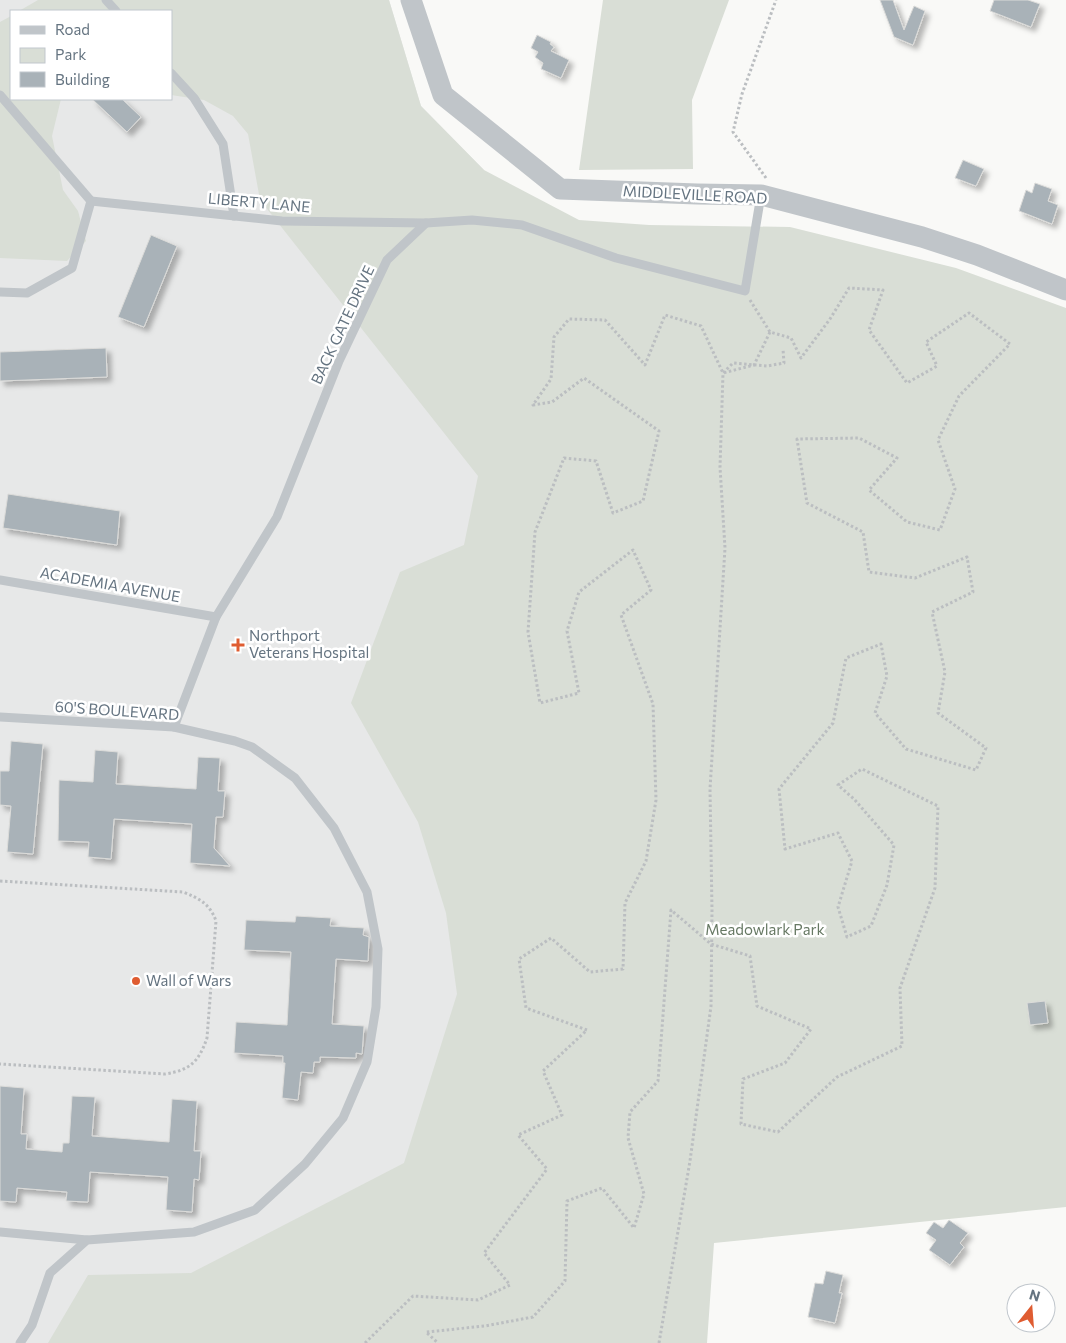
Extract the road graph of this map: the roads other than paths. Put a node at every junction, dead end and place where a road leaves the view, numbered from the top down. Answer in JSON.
{"nodes":[{"id":1,"x":106,"y":0,"type":"edge"},
{"id":2,"x":411,"y":0,"type":"edge"},
{"id":3,"x":115,"y":10,"type":"edge"},
{"id":4,"x":172,"y":74,"type":"edge"},
{"id":5,"x":0,"y":95,"type":"edge"},
{"id":6,"x":760,"y":195,"type":"junction"},
{"id":7,"x":91,"y":200,"type":"junction"},
{"id":8,"x":234,"y":216,"type":"junction"},
{"id":9,"x":426,"y":223,"type":"junction"},
{"id":10,"x":1066,"y":290,"type":"edge"},
{"id":11,"x":0,"y":292,"type":"edge"},
{"id":12,"x":0,"y":580,"type":"edge"},
{"id":13,"x":216,"y":617,"type":"junction"},
{"id":14,"x":0,"y":717,"type":"edge"},
{"id":15,"x":174,"y":727,"type":"junction"},
{"id":16,"x":0,"y":1232,"type":"edge"},
{"id":17,"x":87,"y":1240,"type":"junction"},
{"id":18,"x":20,"y":1343,"type":"edge"}],
"edges":[{"from":1,"to":3,"type":"lane"},
{"from":2,"to":6,"type":"street","name":"MIDDLEVILLE ROAD"},
{"from":4,"to":8,"type":"lane"},
{"from":5,"to":7,"type":"lane"},
{"from":6,"to":9,"type":"lane"},
{"from":6,"to":10,"type":"street","name":"MIDDLEVILLE ROAD"},
{"from":7,"to":8,"type":"lane","name":"LIBERTY LANE"},
{"from":7,"to":11,"type":"lane"},
{"from":8,"to":9,"type":"lane","name":"LIBERTY LANE"},
{"from":9,"to":13,"type":"lane","name":"BACK GATE DRIVE"},
{"from":12,"to":13,"type":"lane","name":"ACADEMIA AVENUE"},
{"from":13,"to":15,"type":"lane","name":"BACK GATE DRIVE"},
{"from":14,"to":15,"type":"lane","name":"60'S BOULEVARD"},
{"from":15,"to":17,"type":"lane","name":"60'S BOULEVARD"},
{"from":16,"to":17,"type":"lane","name":"60'S BOULEVARD"},
{"from":17,"to":18,"type":"lane"}]}
